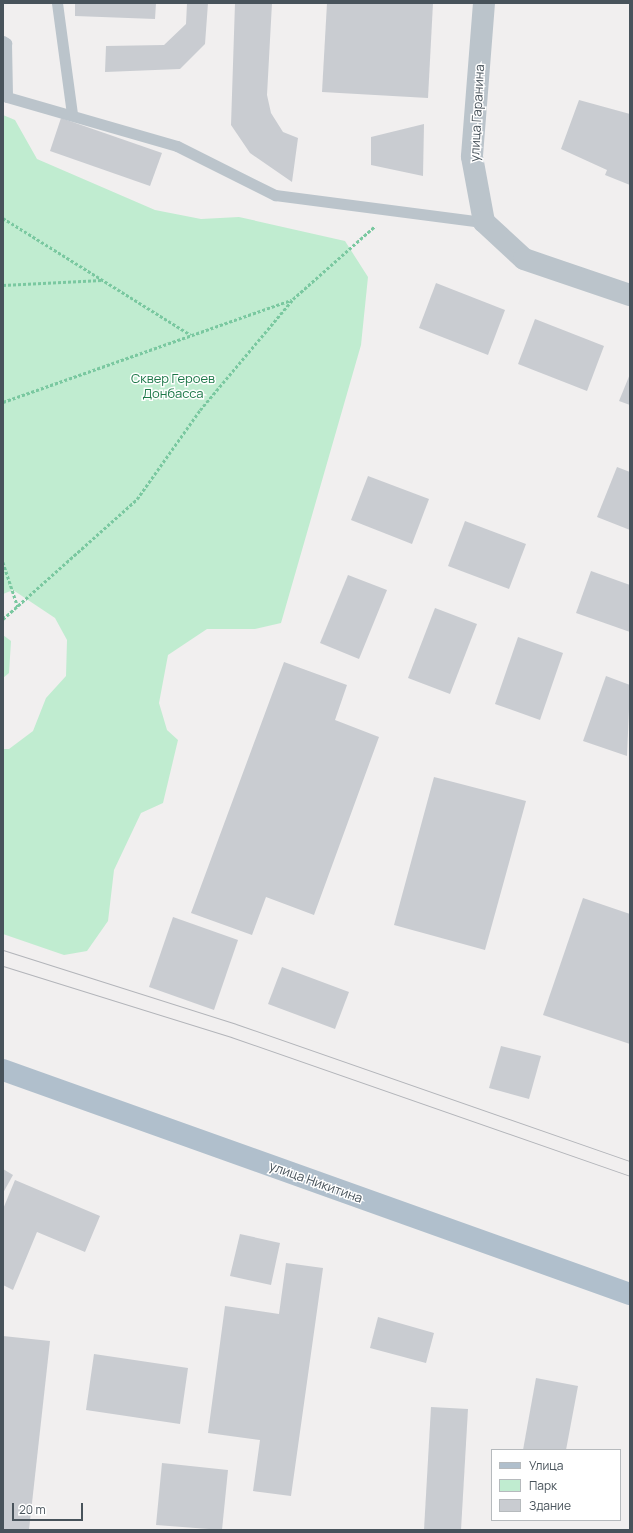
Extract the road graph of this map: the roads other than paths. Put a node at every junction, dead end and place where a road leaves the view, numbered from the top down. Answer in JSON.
{"nodes":[{"id":1,"x":57,"y":3,"type":"edge"},
{"id":2,"x":484,"y":3,"type":"edge"},
{"id":3,"x":3,"y":41,"type":"edge"},
{"id":4,"x":72,"y":114,"type":"junction"},
{"id":5,"x":484,"y":222,"type":"junction"},
{"id":6,"x":630,"y":295,"type":"edge"},
{"id":7,"x":3,"y":1070,"type":"edge"},
{"id":8,"x":630,"y":1294,"type":"edge"}],
"edges":[{"from":1,"to":4,"type":"lane"},
{"from":2,"to":5,"type":"street","name":"улица Гаранина"},
{"from":3,"to":4,"type":"lane"},
{"from":4,"to":5,"type":"lane"},
{"from":5,"to":6,"type":"street"},
{"from":7,"to":8,"type":"main road","name":"улица Никитина"}]}
